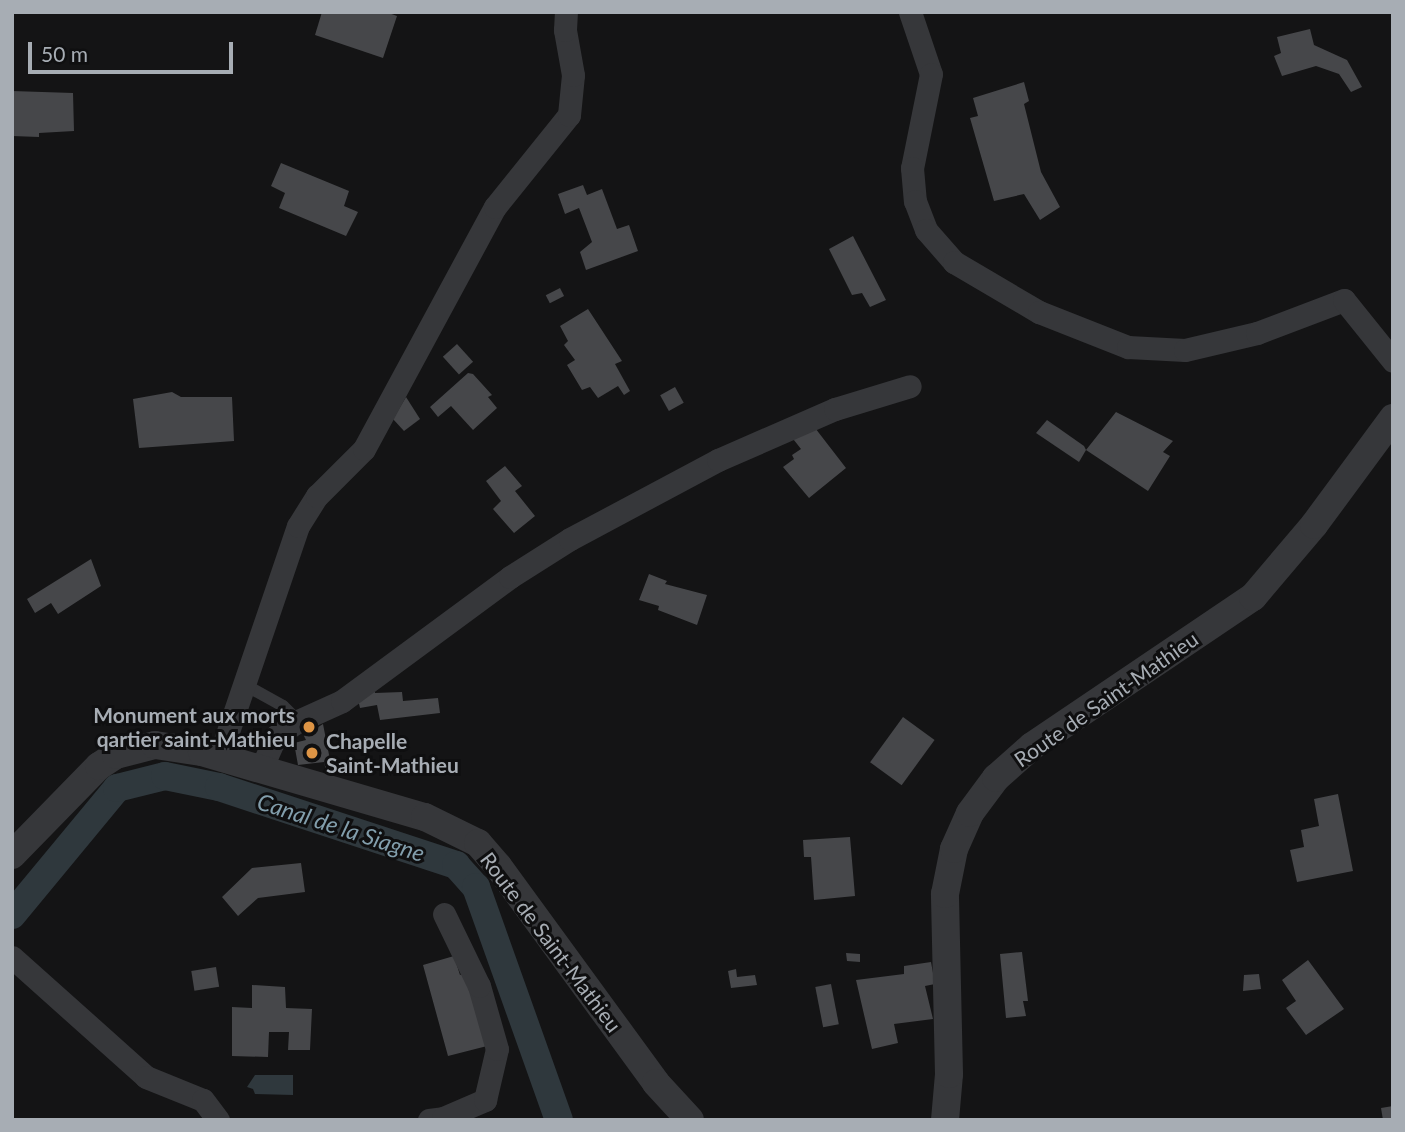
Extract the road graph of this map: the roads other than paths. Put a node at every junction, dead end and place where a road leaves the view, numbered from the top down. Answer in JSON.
{"nodes":[{"id":1,"x":566,"y":12,"type":"edge"},
{"id":2,"x":910,"y":12,"type":"edge"},
{"id":3,"x":1393,"y":361,"type":"edge"},
{"id":4,"x":910,"y":386,"type":"dead end"},
{"id":5,"x":1391,"y":425,"type":"edge"},
{"id":6,"x":245,"y":685,"type":"junction"},
{"id":7,"x":298,"y":720,"type":"junction"},
{"id":8,"x":219,"y":758,"type":"junction"},
{"id":9,"x":261,"y":769,"type":"junction"},
{"id":10,"x":12,"y":855,"type":"edge"},
{"id":11,"x":444,"y":914,"type":"dead end"},
{"id":12,"x":12,"y":957,"type":"edge"},
{"id":13,"x":218,"y":1120,"type":"edge"},
{"id":14,"x":429,"y":1120,"type":"edge"},
{"id":15,"x":690,"y":1120,"type":"edge"},
{"id":16,"x":945,"y":1120,"type":"edge"}],
"edges":[{"from":1,"to":6,"type":"street"},
{"from":2,"to":3,"type":"street"},
{"from":4,"to":7,"type":"street"},
{"from":5,"to":16,"type":"street","name":"Route de Saint-Mathieu"},
{"from":6,"to":7,"type":"lane"},
{"from":6,"to":8,"type":"street"},
{"from":7,"to":9,"type":"street"},
{"from":8,"to":9,"type":"street","name":"Route de Saint-Mathieu"},
{"from":8,"to":10,"type":"street","name":"Route de Saint-Mathieu"},
{"from":9,"to":15,"type":"street","name":"Route de Saint-Mathieu"},
{"from":11,"to":14,"type":"street"},
{"from":12,"to":13,"type":"street"}]}
